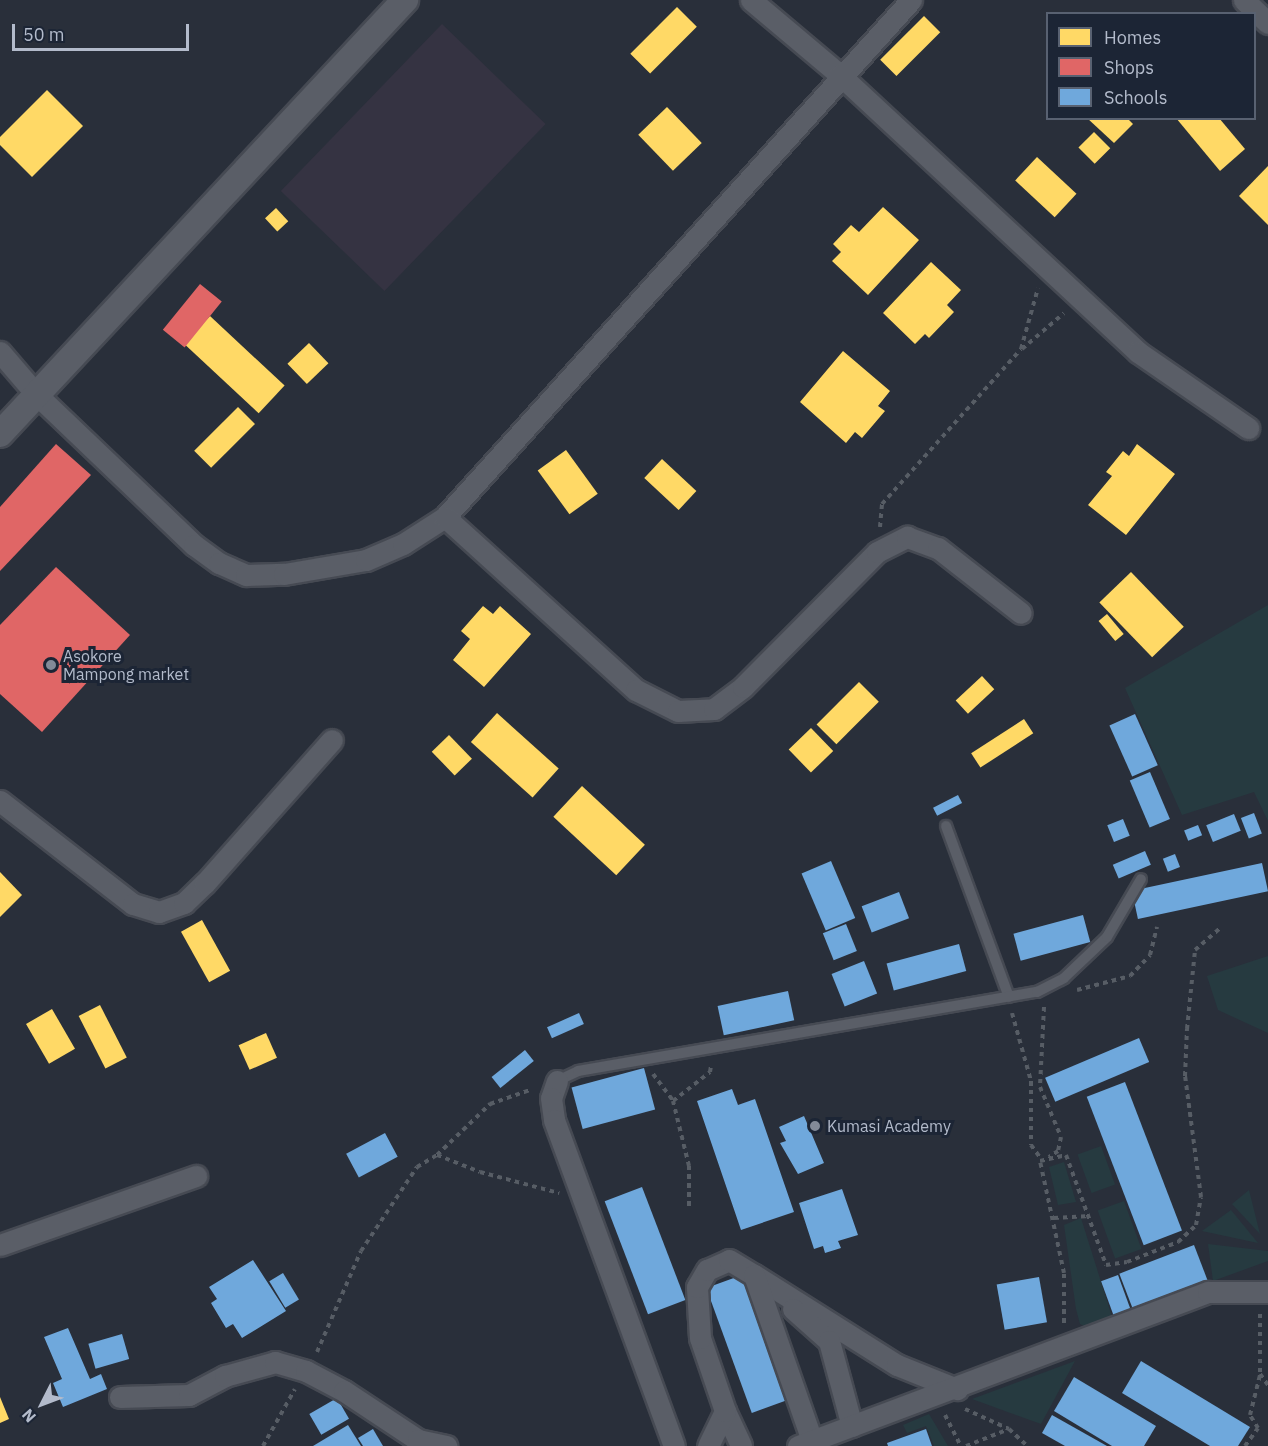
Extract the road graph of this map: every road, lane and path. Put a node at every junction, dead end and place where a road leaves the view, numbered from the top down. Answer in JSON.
{"nodes":[{"id":1,"x":405,"y":0,"type":"edge"},
{"id":2,"x":751,"y":0,"type":"edge"},
{"id":3,"x":911,"y":0,"type":"edge"},
{"id":4,"x":1244,"y":0,"type":"edge"},
{"id":5,"x":1268,"y":23,"type":"edge"},
{"id":6,"x":840,"y":75,"type":"junction"},
{"id":7,"x":1042,"y":261,"type":"junction"},
{"id":8,"x":1081,"y":297,"type":"junction"},
{"id":9,"x":1021,"y":349,"type":"junction"},
{"id":10,"x":0,"y":352,"type":"edge"},
{"id":11,"x":36,"y":394,"type":"junction"},
{"id":12,"x":1248,"y":428,"type":"dead end"},
{"id":13,"x":0,"y":434,"type":"edge"},
{"id":14,"x":445,"y":517,"type":"junction"},
{"id":15,"x":877,"y":552,"type":"junction"},
{"id":16,"x":1021,"y":613,"type":"dead end"},
{"id":17,"x":332,"y":740,"type":"dead end"},
{"id":18,"x":0,"y":801,"type":"edge"},
{"id":19,"x":946,"y":826,"type":"dead end"},
{"id":20,"x":1141,"y":879,"type":"dead end"},
{"id":21,"x":1157,"y":927,"type":"dead end"},
{"id":22,"x":1221,"y":927,"type":"dead end"},
{"id":23,"x":1041,"y":992,"type":"junction"},
{"id":24,"x":1009,"y":997,"type":"junction"},
{"id":25,"x":714,"y":1050,"type":"junction"},
{"id":26,"x":641,"y":1060,"type":"junction"},
{"id":27,"x":558,"y":1081,"type":"junction"},
{"id":28,"x":673,"y":1101,"type":"junction"},
{"id":29,"x":437,"y":1155,"type":"junction"},
{"id":30,"x":1040,"y":1161,"type":"junction"},
{"id":31,"x":196,"y":1176,"type":"dead end"},
{"id":32,"x":580,"y":1192,"type":"junction"},
{"id":33,"x":689,"y":1206,"type":"dead end"},
{"id":34,"x":1090,"y":1216,"type":"junction"},
{"id":35,"x":1054,"y":1218,"type":"junction"},
{"id":36,"x":0,"y":1245,"type":"edge"},
{"id":37,"x":754,"y":1275,"type":"junction"},
{"id":38,"x":1265,"y":1292,"type":"edge"},
{"id":39,"x":1065,"y":1347,"type":"junction"},
{"id":40,"x":306,"y":1371,"type":"junction"},
{"id":41,"x":1260,"y":1374,"type":"junction"},
{"id":42,"x":1268,"y":1385,"type":"edge"},
{"id":43,"x":957,"y":1389,"type":"junction"},
{"id":44,"x":937,"y":1396,"type":"junction"},
{"id":45,"x":120,"y":1397,"type":"dead end"},
{"id":46,"x":725,"y":1411,"type":"junction"},
{"id":47,"x":852,"y":1426,"type":"junction"},
{"id":48,"x":1009,"y":1429,"type":"junction"},
{"id":49,"x":805,"y":1444,"type":"edge"},
{"id":50,"x":263,"y":1446,"type":"edge"},
{"id":51,"x":446,"y":1446,"type":"edge"},
{"id":52,"x":674,"y":1446,"type":"edge"},
{"id":53,"x":708,"y":1446,"type":"edge"},
{"id":54,"x":741,"y":1446,"type":"edge"},
{"id":55,"x":961,"y":1446,"type":"edge"},
{"id":56,"x":966,"y":1446,"type":"edge"},
{"id":57,"x":1027,"y":1446,"type":"edge"},
{"id":58,"x":1245,"y":1446,"type":"edge"}],
"edges":[{"from":1,"to":11,"type":"street"},
{"from":2,"to":6,"type":"street"},
{"from":3,"to":6,"type":"street"},
{"from":4,"to":5,"type":"street"},
{"from":6,"to":7,"type":"street"},
{"from":6,"to":14,"type":"street"},
{"from":7,"to":8,"type":"street"},
{"from":7,"to":9,"type":"path"},
{"from":8,"to":9,"type":"path"},
{"from":8,"to":12,"type":"street"},
{"from":9,"to":15,"type":"path"},
{"from":10,"to":11,"type":"street"},
{"from":11,"to":13,"type":"street"},
{"from":11,"to":14,"type":"street"},
{"from":14,"to":15,"type":"street"},
{"from":15,"to":16,"type":"street"},
{"from":17,"to":18,"type":"street"},
{"from":19,"to":24,"type":"lane"},
{"from":20,"to":23,"type":"lane"},
{"from":21,"to":23,"type":"path"},
{"from":22,"to":34,"type":"path"},
{"from":23,"to":24,"type":"lane"},
{"from":23,"to":30,"type":"path"},
{"from":24,"to":25,"type":"lane"},
{"from":24,"to":30,"type":"path"},
{"from":25,"to":26,"type":"lane"},
{"from":25,"to":28,"type":"path"},
{"from":26,"to":27,"type":"lane"},
{"from":26,"to":28,"type":"path"},
{"from":27,"to":29,"type":"path"},
{"from":27,"to":32,"type":"street"},
{"from":28,"to":33,"type":"path"},
{"from":29,"to":32,"type":"path"},
{"from":29,"to":40,"type":"path"},
{"from":30,"to":34,"type":"path"},
{"from":30,"to":35,"type":"path"},
{"from":31,"to":36,"type":"street"},
{"from":32,"to":52,"type":"street"},
{"from":34,"to":35,"type":"path"},
{"from":35,"to":39,"type":"path"},
{"from":37,"to":43,"type":"street"},
{"from":37,"to":46,"type":"street"},
{"from":37,"to":47,"type":"street"},
{"from":37,"to":49,"type":"street"},
{"from":38,"to":39,"type":"street"},
{"from":38,"to":41,"type":"path"},
{"from":39,"to":43,"type":"street"},
{"from":40,"to":45,"type":"street"},
{"from":40,"to":50,"type":"path"},
{"from":40,"to":51,"type":"street"},
{"from":41,"to":42,"type":"path"},
{"from":41,"to":58,"type":"path"},
{"from":43,"to":44,"type":"street"},
{"from":44,"to":47,"type":"street"},
{"from":44,"to":48,"type":"path"},
{"from":44,"to":55,"type":"path"},
{"from":46,"to":53,"type":"street"},
{"from":46,"to":54,"type":"street"},
{"from":47,"to":49,"type":"street"},
{"from":48,"to":56,"type":"path"},
{"from":48,"to":57,"type":"path"}]}
